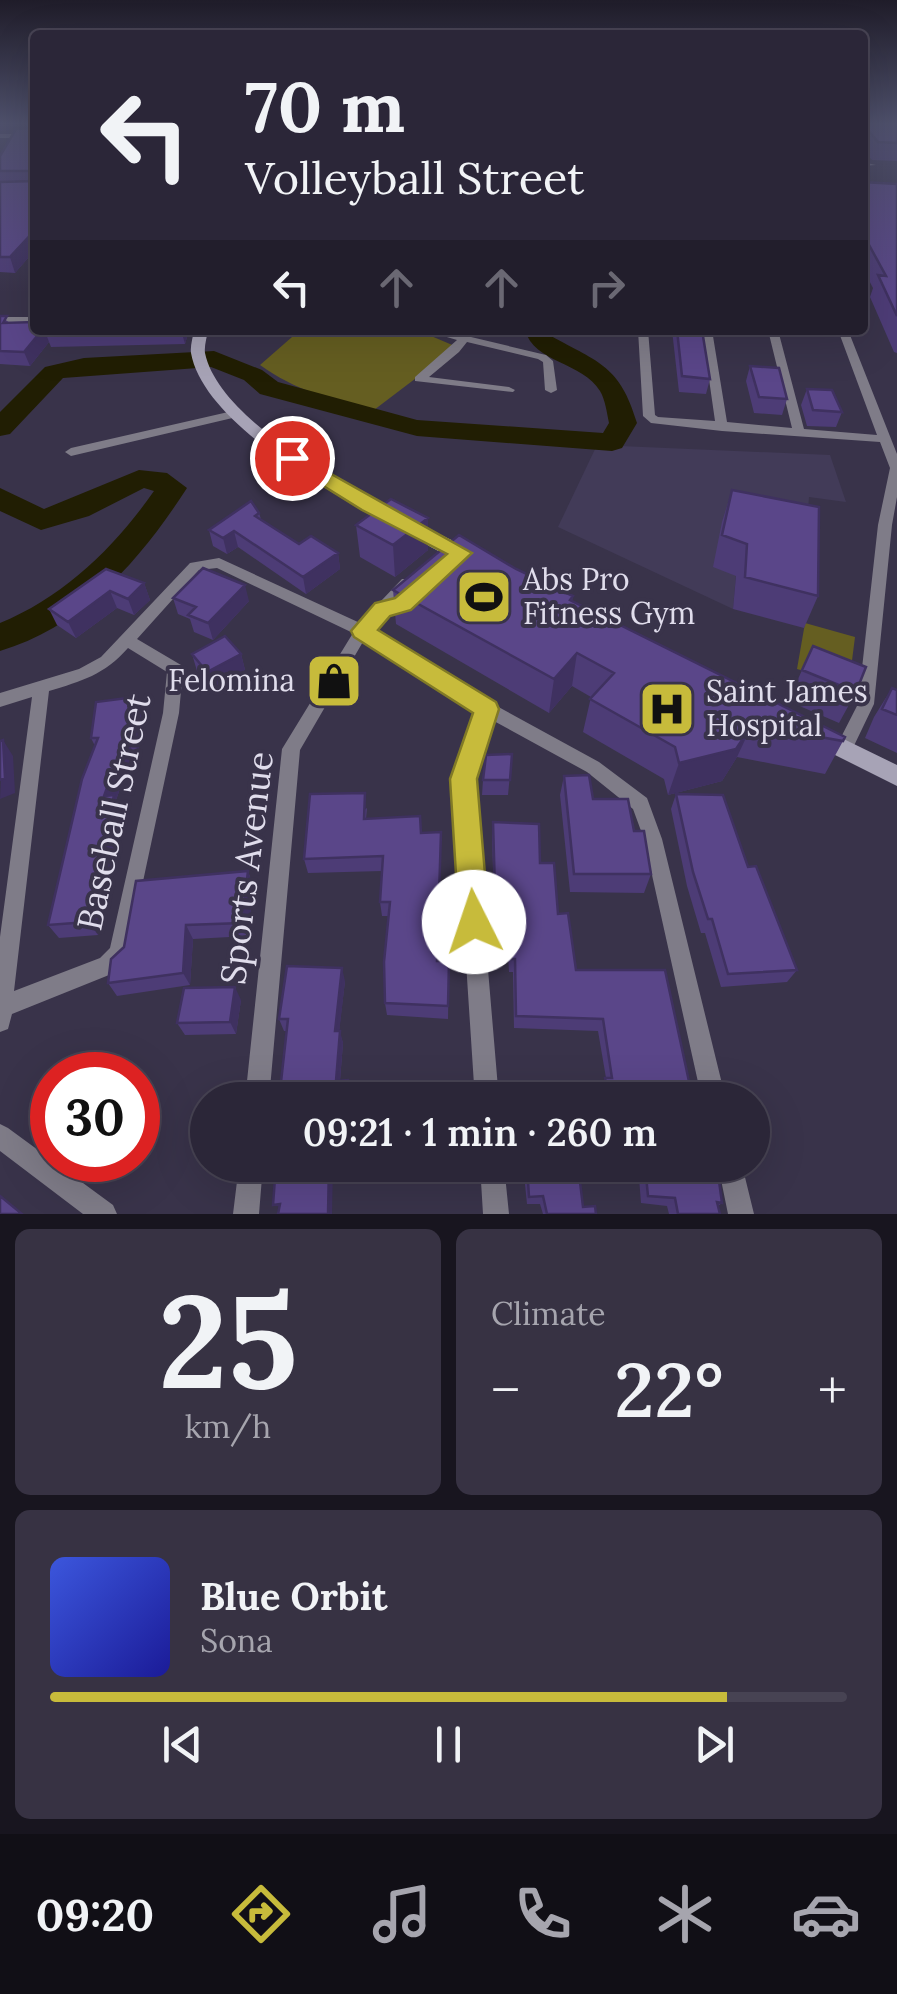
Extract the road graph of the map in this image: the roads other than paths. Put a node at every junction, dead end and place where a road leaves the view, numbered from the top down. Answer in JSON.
{"nodes":[{"id":1,"x":0,"y":320,"type":"edge"},
{"id":2,"x":30,"y":320,"type":"edge"},
{"id":3,"x":200,"y":335,"type":"edge"},
{"id":4,"x":468,"y":335,"type":"edge"},
{"id":5,"x":472,"y":335,"type":"edge"},
{"id":6,"x":643,"y":335,"type":"edge"},
{"id":7,"x":708,"y":335,"type":"edge"},
{"id":8,"x":774,"y":335,"type":"edge"},
{"id":9,"x":845,"y":335,"type":"edge"},
{"id":10,"x":509,"y":390,"type":"dead end"},
{"id":11,"x":551,"y":390,"type":"dead end"},
{"id":12,"x":237,"y":414,"type":"junction"},
{"id":13,"x":722,"y":427,"type":"junction"},
{"id":14,"x":799,"y":433,"type":"junction"},
{"id":15,"x":884,"y":439,"type":"junction"},
{"id":16,"x":71,"y":452,"type":"dead end"},
{"id":17,"x":486,"y":566,"type":"edge"},
{"id":18,"x":420,"y":572,"type":"edge"},
{"id":19,"x":418,"y":591,"type":"edge"},
{"id":20,"x":383,"y":609,"type":"junction"},
{"id":21,"x":362,"y":631,"type":"junction"},
{"id":22,"x":128,"y":641,"type":"junction"},
{"id":23,"x":41,"y":688,"type":"junction"},
{"id":24,"x":0,"y":700,"type":"edge"},
{"id":25,"x":487,"y":709,"type":"junction"},
{"id":26,"x":792,"y":722,"type":"edge"},
{"id":27,"x":844,"y":748,"type":"junction"},
{"id":28,"x":897,"y":776,"type":"edge"},
{"id":29,"x":1,"y":1014,"type":"edge"},
{"id":30,"x":260,"y":1082,"type":"edge"},
{"id":31,"x":486,"y":1082,"type":"edge"},
{"id":32,"x":710,"y":1082,"type":"edge"},
{"id":33,"x":0,"y":1136,"type":"edge"},
{"id":34,"x":249,"y":1182,"type":"edge"},
{"id":35,"x":493,"y":1182,"type":"edge"},
{"id":36,"x":734,"y":1182,"type":"edge"},
{"id":37,"x":104,"y":1214,"type":"edge"},
{"id":38,"x":246,"y":1214,"type":"edge"},
{"id":39,"x":496,"y":1214,"type":"edge"},
{"id":40,"x":741,"y":1214,"type":"edge"}],
"edges":[{"from":1,"to":2,"type":"street"},
{"from":3,"to":12,"type":"main road"},
{"from":4,"to":10,"type":"street"},
{"from":5,"to":11,"type":"street"},
{"from":6,"to":13,"type":"street"},
{"from":7,"to":13,"type":"street"},
{"from":8,"to":14,"type":"street"},
{"from":9,"to":15,"type":"street"},
{"from":12,"to":16,"type":"street"},
{"from":12,"to":17,"type":"main road"},
{"from":13,"to":14,"type":"street"},
{"from":14,"to":15,"type":"street"},
{"from":15,"to":27,"type":"street"},
{"from":18,"to":20,"type":"street","name":"Sports Avenue"},
{"from":19,"to":20,"type":"street","name":"Sports Avenue"},
{"from":20,"to":21,"type":"street","name":"Sports Avenue"},
{"from":21,"to":22,"type":"street"},
{"from":21,"to":25,"type":"street"},
{"from":21,"to":30,"type":"street","name":"Sports Avenue"},
{"from":22,"to":23,"type":"street"},
{"from":22,"to":29,"type":"street","name":"Baseball Street"},
{"from":23,"to":24,"type":"street"},
{"from":23,"to":29,"type":"street"},
{"from":25,"to":31,"type":"street"},
{"from":25,"to":32,"type":"street"},
{"from":26,"to":27,"type":"main road"},
{"from":27,"to":28,"type":"main road"},
{"from":33,"to":37,"type":"street"},
{"from":34,"to":38,"type":"street"},
{"from":35,"to":39,"type":"street"},
{"from":36,"to":40,"type":"street"}]}
